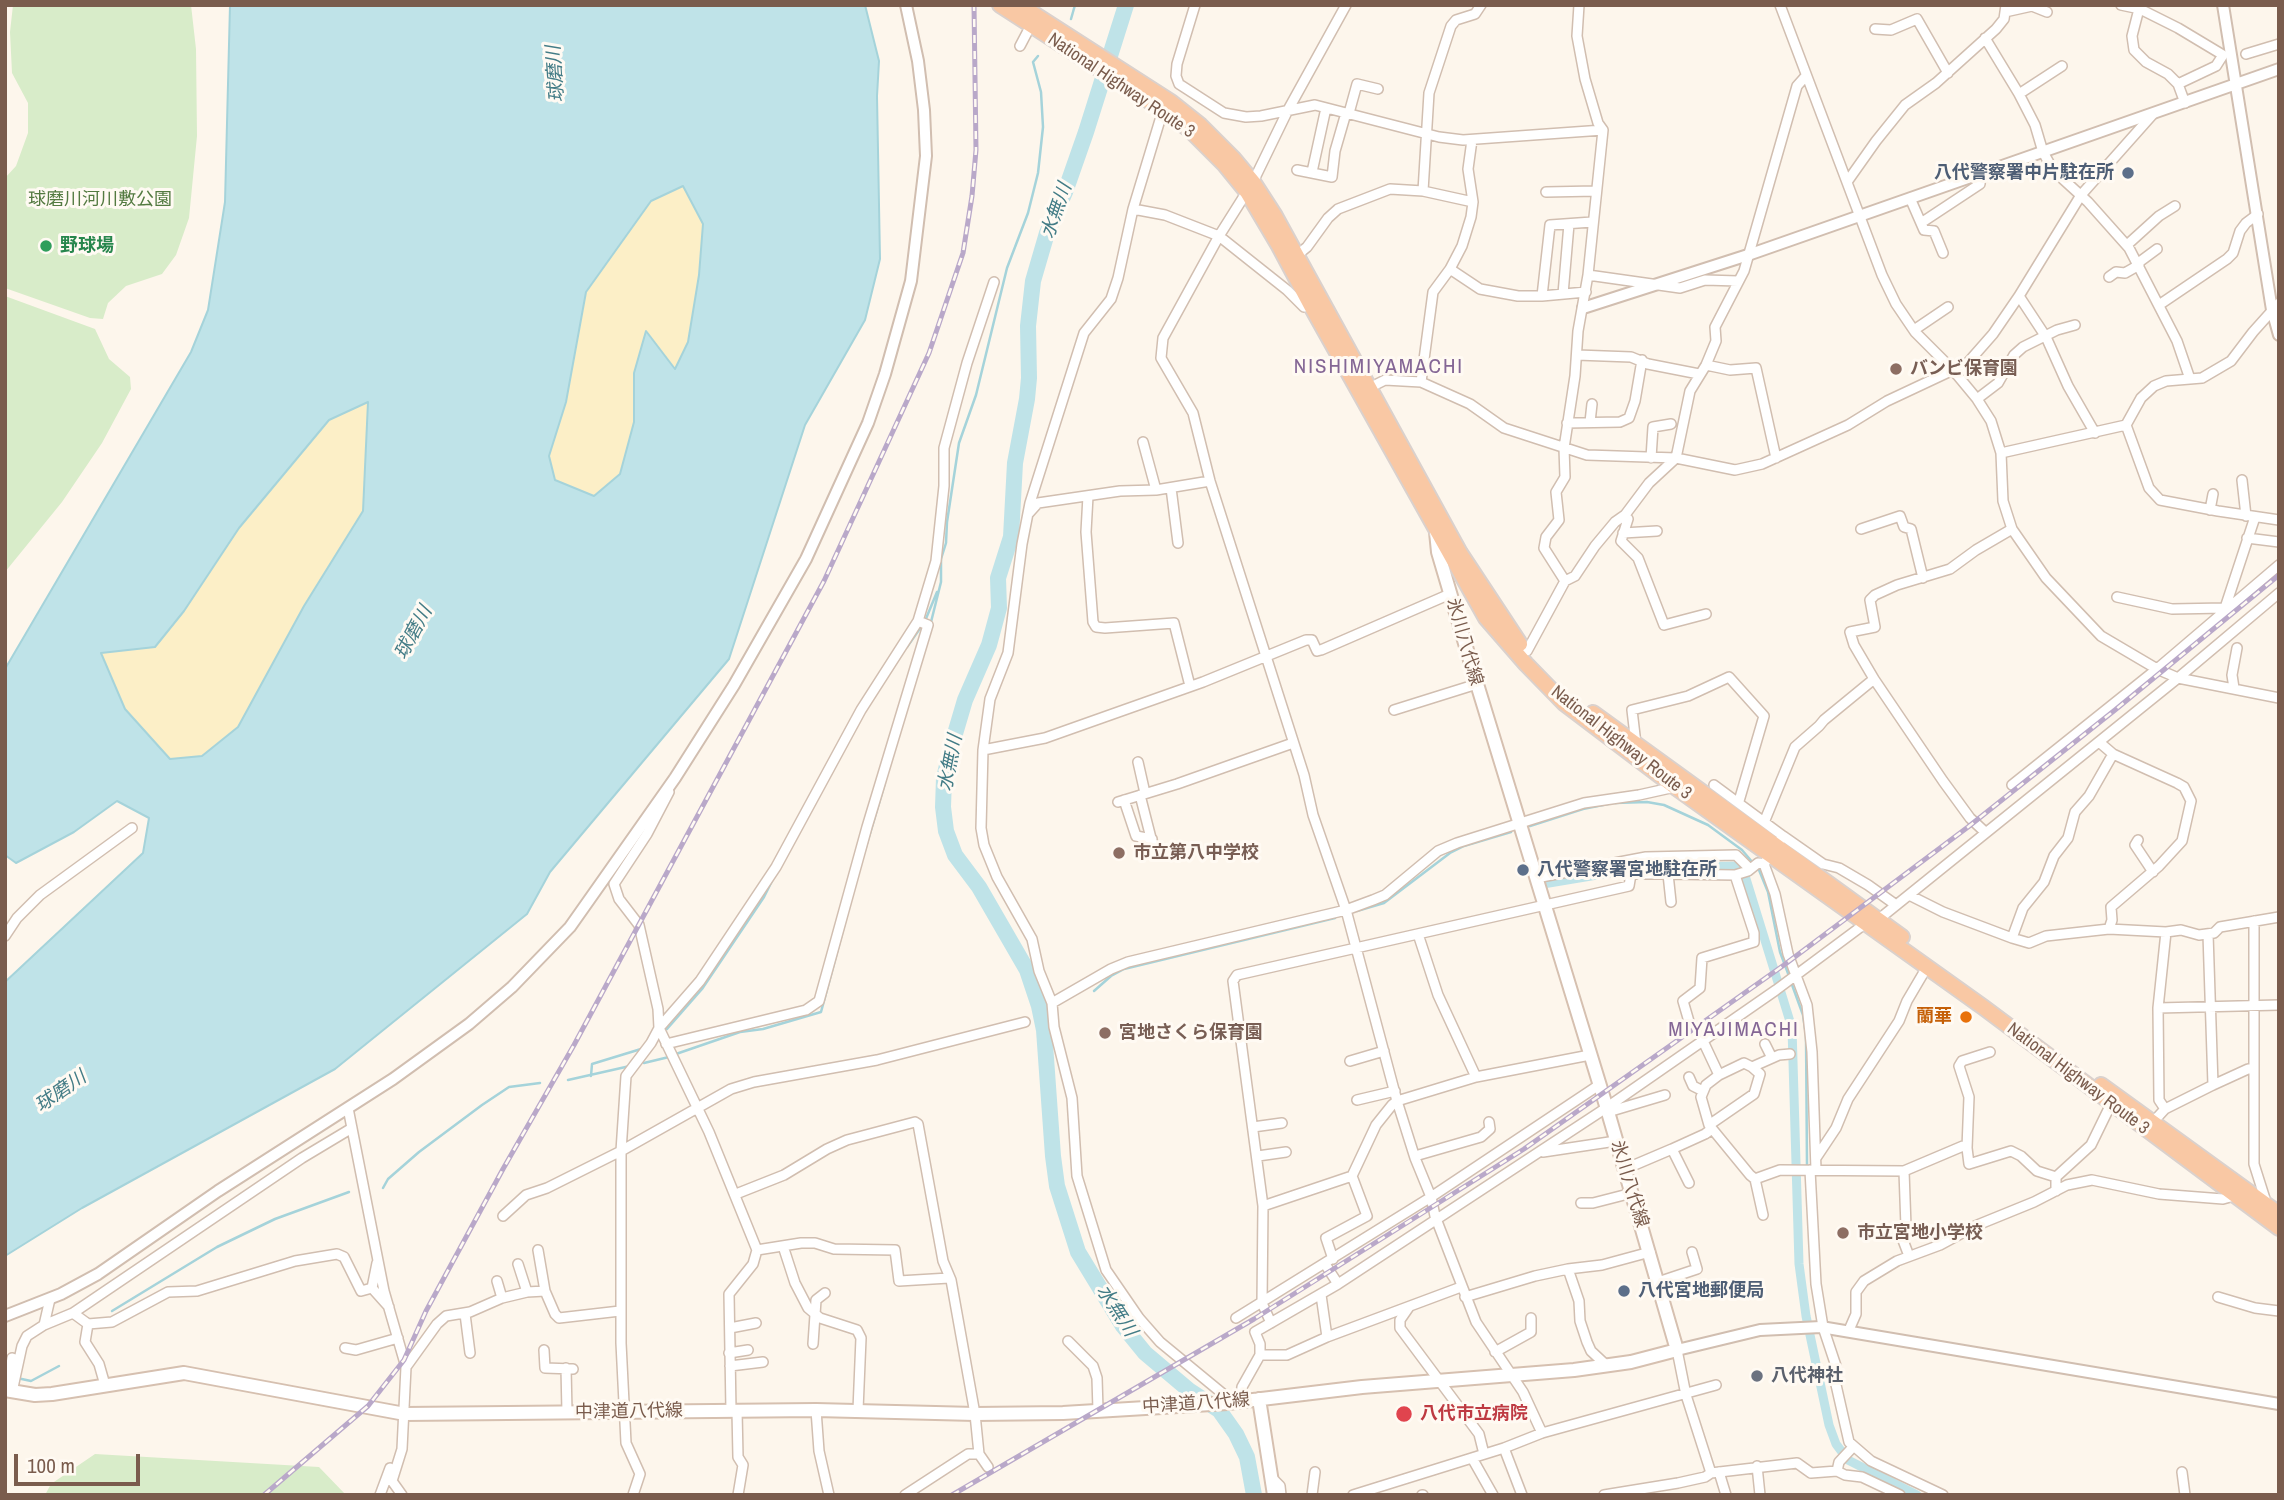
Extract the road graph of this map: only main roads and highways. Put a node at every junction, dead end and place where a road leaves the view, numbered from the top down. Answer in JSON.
{"nodes":[{"id":1,"x":1000,"y":5,"type":"edge"},
{"id":2,"x":1020,"y":5,"type":"edge"},
{"id":3,"x":1088,"y":56,"type":"junction"},
{"id":4,"x":1250,"y":187,"type":"junction"},
{"id":5,"x":1365,"y":390,"type":"junction"},
{"id":6,"x":1451,"y":560,"type":"junction"},
{"id":7,"x":1758,"y":862,"type":"junction"},
{"id":8,"x":1872,"y":921,"type":"junction"},
{"id":9,"x":2273,"y":1210,"type":"edge"},
{"id":10,"x":2279,"y":1228,"type":"edge"},
{"id":11,"x":7,"y":1392,"type":"edge"},
{"id":12,"x":1259,"y":1399,"type":"junction"},
{"id":13,"x":1274,"y":1495,"type":"edge"}],
"edges":[{"from":1,"to":3,"type":"highway","name":"National Highway Route 3"},
{"from":2,"to":3,"type":"highway","name":"National Highway Route 3"},
{"from":3,"to":4,"type":"highway","name":"National Highway Route 3"},
{"from":4,"to":5,"type":"highway","name":"National Highway Route 3"},
{"from":4,"to":5,"type":"highway","name":"National Highway Route 3"},
{"from":5,"to":6,"type":"highway","name":"National Highway Route 3"},
{"from":6,"to":7,"type":"highway","name":"National Highway Route 3"},
{"from":6,"to":7,"type":"highway","name":"National Highway Route 3"},
{"from":6,"to":12,"type":"main road","name":"氷川八代線"},
{"from":7,"to":8,"type":"highway","name":"National Highway Route 3"},
{"from":8,"to":9,"type":"highway","name":"National Highway Route 3"},
{"from":8,"to":10,"type":"highway","name":"National Highway Route 3"},
{"from":11,"to":12,"type":"main road","name":"中津道八代線"},
{"from":12,"to":13,"type":"main road"}]}
